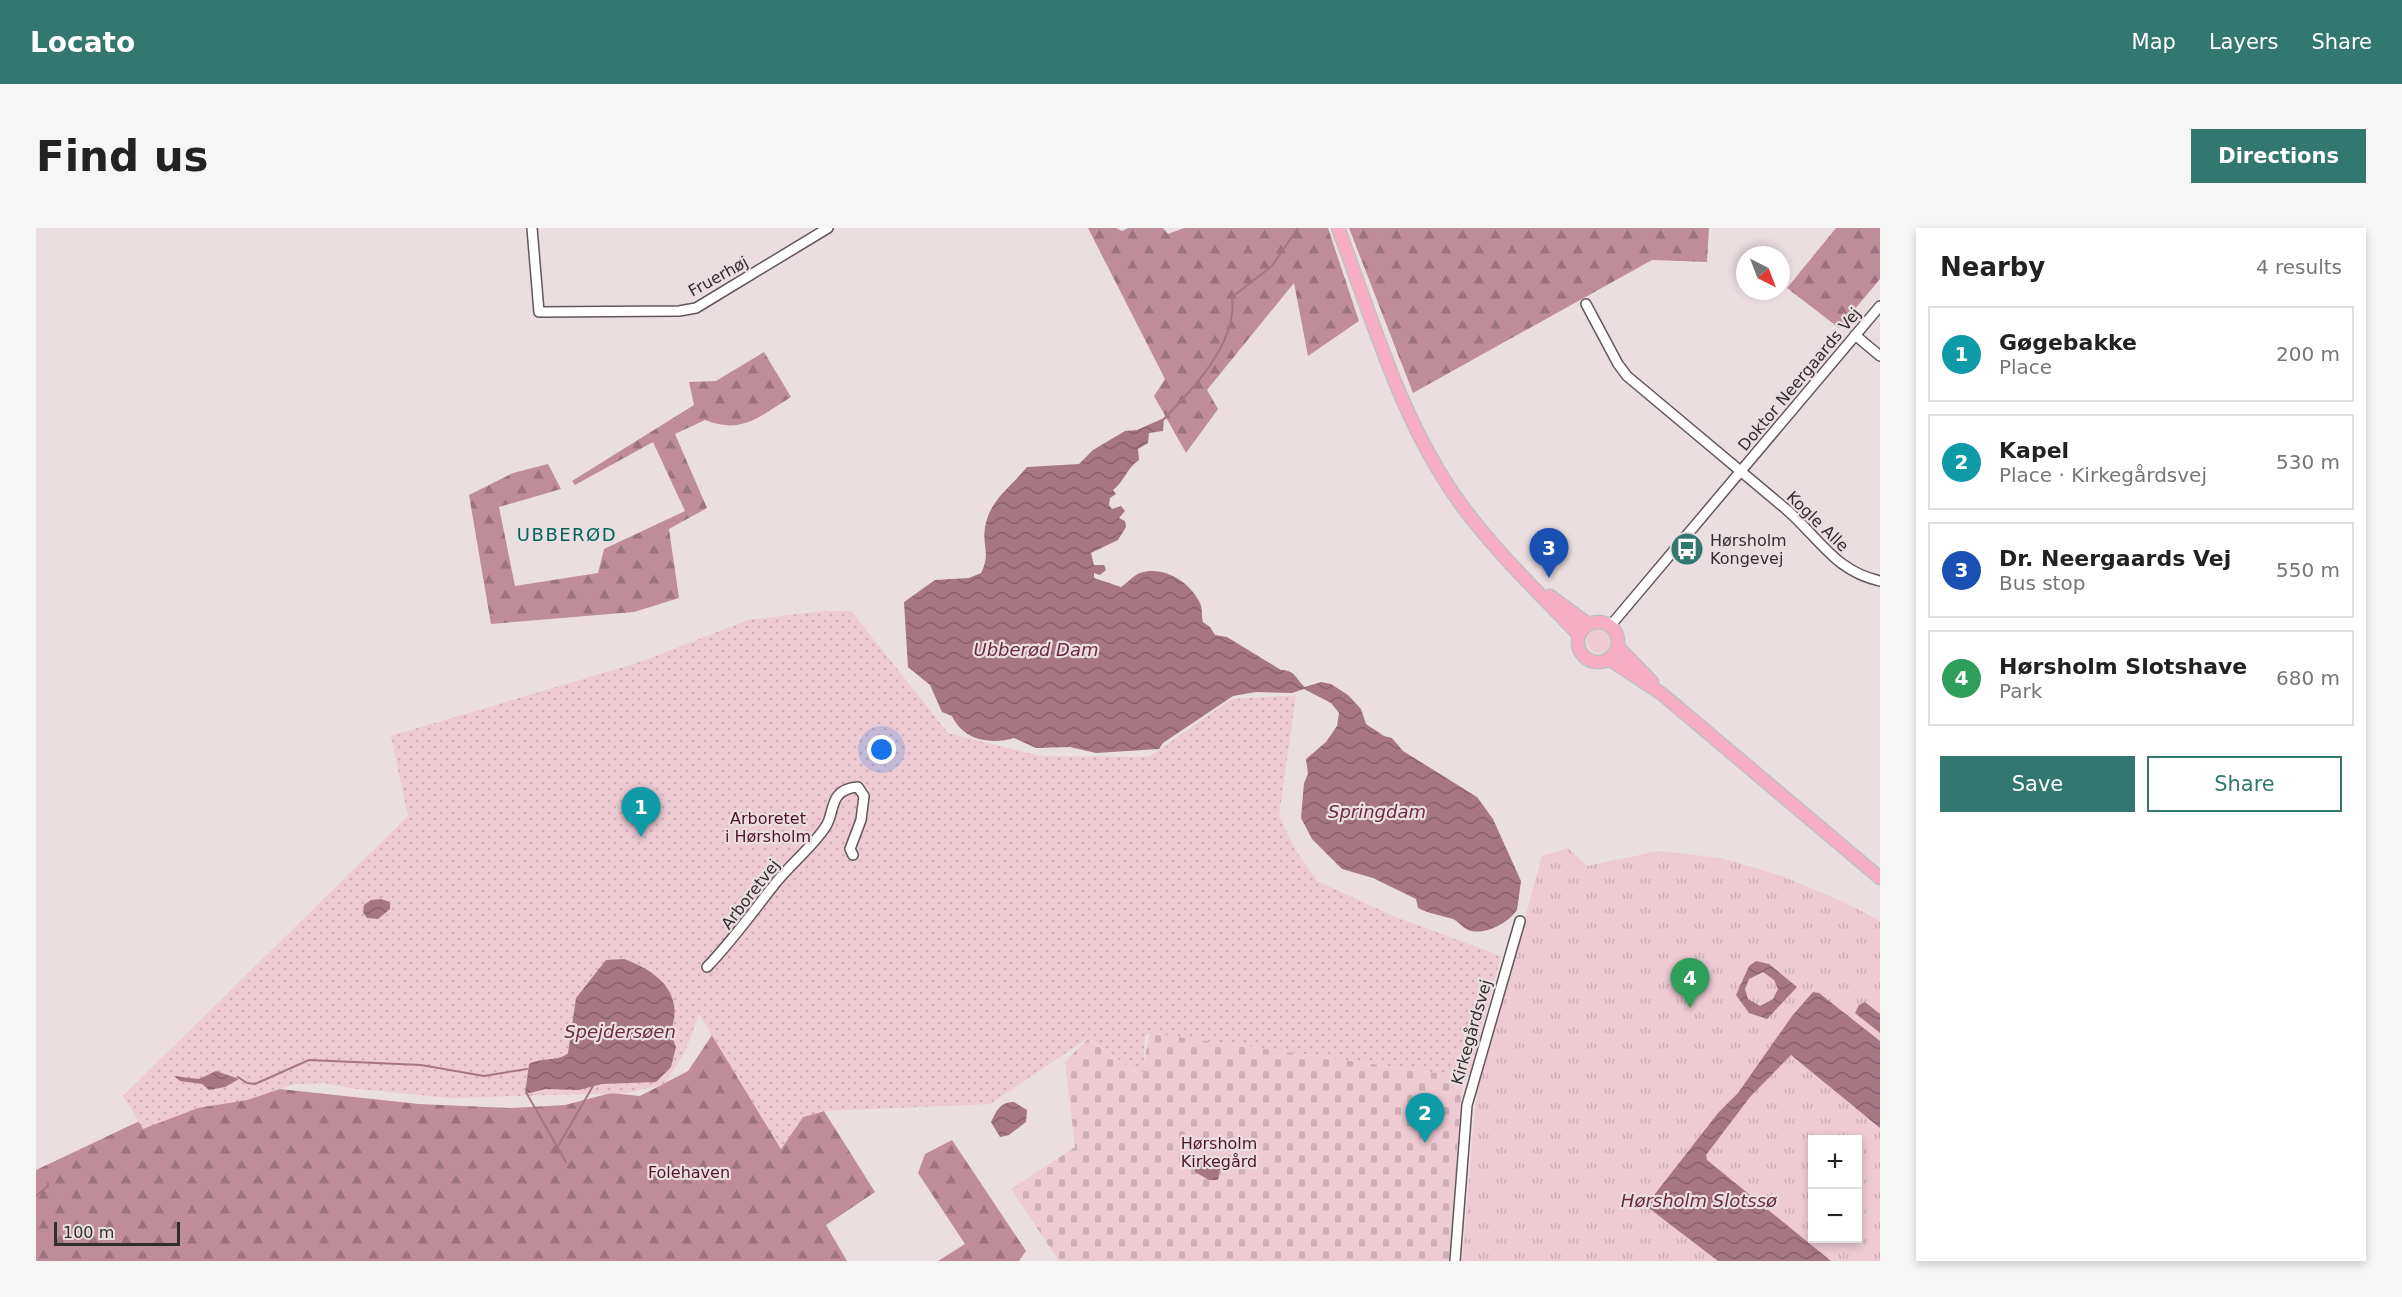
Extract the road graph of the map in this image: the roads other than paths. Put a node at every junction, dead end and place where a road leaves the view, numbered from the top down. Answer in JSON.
{"nodes":[{"id":1,"x":532,"y":228,"type":"edge"},
{"id":2,"x":828,"y":228,"type":"edge"},
{"id":3,"x":1338,"y":228,"type":"edge"},
{"id":4,"x":1586,"y":304,"type":"dead end"},
{"id":5,"x":1880,"y":306,"type":"edge"},
{"id":6,"x":1855,"y":335,"type":"junction"},
{"id":7,"x":1880,"y":356,"type":"edge"},
{"id":8,"x":1741,"y":472,"type":"junction"},
{"id":9,"x":1517,"y":569,"type":"junction"},
{"id":10,"x":1880,"y":581,"type":"edge"},
{"id":11,"x":1588,"y":624,"type":"junction"},
{"id":12,"x":1611,"y":625,"type":"junction"},
{"id":13,"x":1579,"y":635,"type":"junction"},
{"id":14,"x":1618,"y":647,"type":"junction"},
{"id":15,"x":1609,"y":659,"type":"junction"},
{"id":16,"x":1662,"y":694,"type":"junction"},
{"id":17,"x":853,"y":855,"type":"dead end"},
{"id":18,"x":1880,"y":879,"type":"edge"},
{"id":19,"x":1520,"y":921,"type":"dead end"},
{"id":20,"x":707,"y":967,"type":"dead end"},
{"id":21,"x":1455,"y":1261,"type":"edge"}],
"edges":[{"from":1,"to":2,"type":"street","name":"Fruerhøj"},
{"from":3,"to":9,"type":"main road"},
{"from":4,"to":8,"type":"street","name":"Doktor Neergaards Vej"},
{"from":5,"to":6,"type":"street","name":"Doktor Neergaards Vej"},
{"from":6,"to":7,"type":"street"},
{"from":6,"to":8,"type":"street","name":"Doktor Neergaards Vej"},
{"from":8,"to":10,"type":"street","name":"Kogle Alle"},
{"from":8,"to":12,"type":"street","name":"Doktor Neergaards Vej"},
{"from":9,"to":11,"type":"main road"},
{"from":9,"to":13,"type":"main road"},
{"from":11,"to":12,"type":"main road"},
{"from":11,"to":13,"type":"main road"},
{"from":12,"to":14,"type":"main road"},
{"from":13,"to":15,"type":"main road"},
{"from":14,"to":15,"type":"main road"},
{"from":14,"to":16,"type":"main road"},
{"from":15,"to":16,"type":"main road"},
{"from":16,"to":18,"type":"main road"},
{"from":17,"to":20,"type":"street","name":"Arboretvej"},
{"from":19,"to":21,"type":"street","name":"Kirkegårdsvej"}]}
